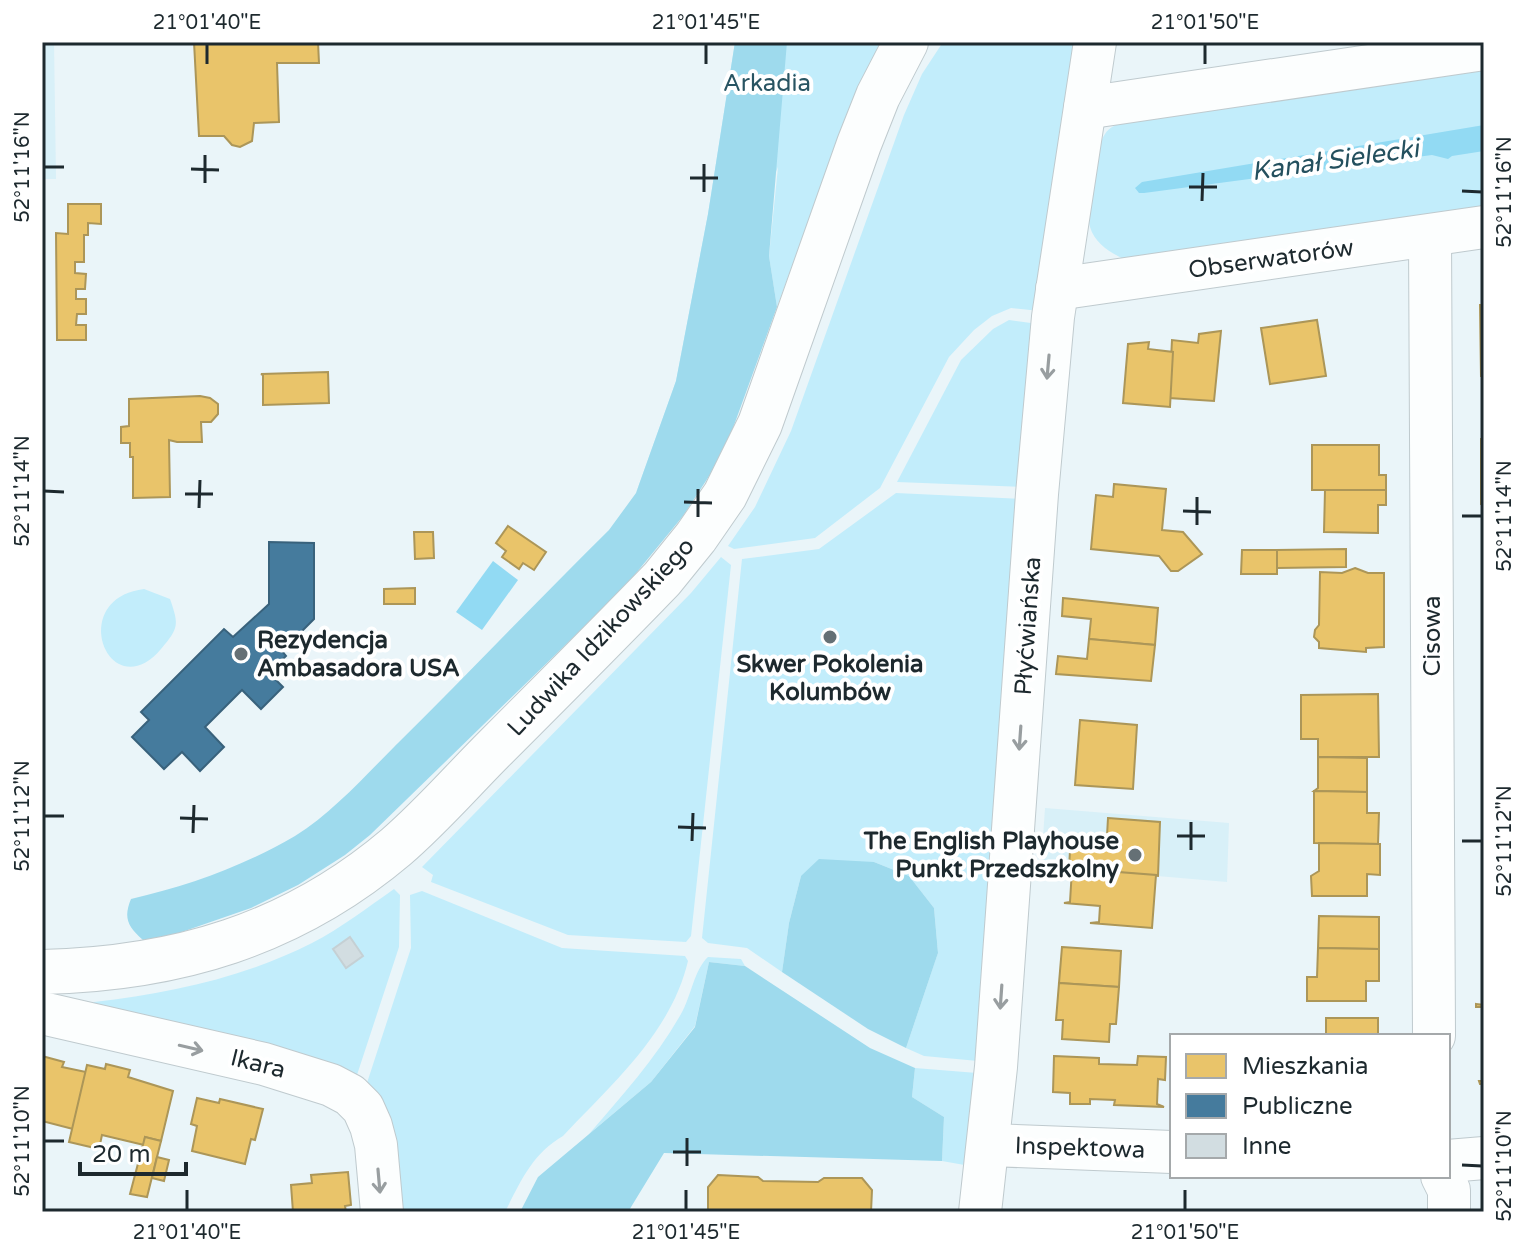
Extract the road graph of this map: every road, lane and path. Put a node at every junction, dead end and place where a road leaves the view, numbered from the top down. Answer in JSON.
{"nodes":[{"id":1,"x":906,"y":42,"type":"edge"},
{"id":2,"x":1095,"y":42,"type":"edge"},
{"id":3,"x":1484,"y":49,"type":"edge"},
{"id":4,"x":1085,"y":108,"type":"junction"},
{"id":5,"x":1484,"y":227,"type":"edge"},
{"id":6,"x":1430,"y":236,"type":"junction"},
{"id":7,"x":1057,"y":289,"type":"junction"},
{"id":8,"x":42,"y":972,"type":"edge"},
{"id":9,"x":42,"y":1013,"type":"edge"},
{"id":10,"x":1434,"y":1034,"type":"edge"},
{"id":11,"x":989,"y":1145,"type":"junction"},
{"id":12,"x":1170,"y":1152,"type":"edge"},
{"id":13,"x":1484,"y":1158,"type":"edge"},
{"id":14,"x":1450,"y":1161,"type":"edge"},
{"id":15,"x":1443,"y":1178,"type":"edge"},
{"id":16,"x":382,"y":1212,"type":"edge"},
{"id":17,"x":980,"y":1212,"type":"edge"},
{"id":18,"x":1449,"y":1212,"type":"edge"}],
"edges":[{"from":1,"to":8,"type":"street","name":"Ludwika Idzikowskiego"},
{"from":2,"to":4,"type":"street","name":"Płyćwiańska"},
{"from":3,"to":4,"type":"street"},
{"from":4,"to":7,"type":"street","name":"Płyćwiańska"},
{"from":5,"to":6,"type":"street","name":"Obserwatorów"},
{"from":6,"to":7,"type":"street","name":"Obserwatorów"},
{"from":6,"to":10,"type":"street","name":"Cisowa"},
{"from":7,"to":11,"type":"street","name":"Płyćwiańska","one_way":true},
{"from":9,"to":16,"type":"street","name":"Ikara","one_way":true},
{"from":11,"to":12,"type":"street","name":"Inspektowa"},
{"from":11,"to":17,"type":"street","name":"Płyćwiańska"},
{"from":13,"to":14,"type":"street"},
{"from":15,"to":18,"type":"street"}]}
